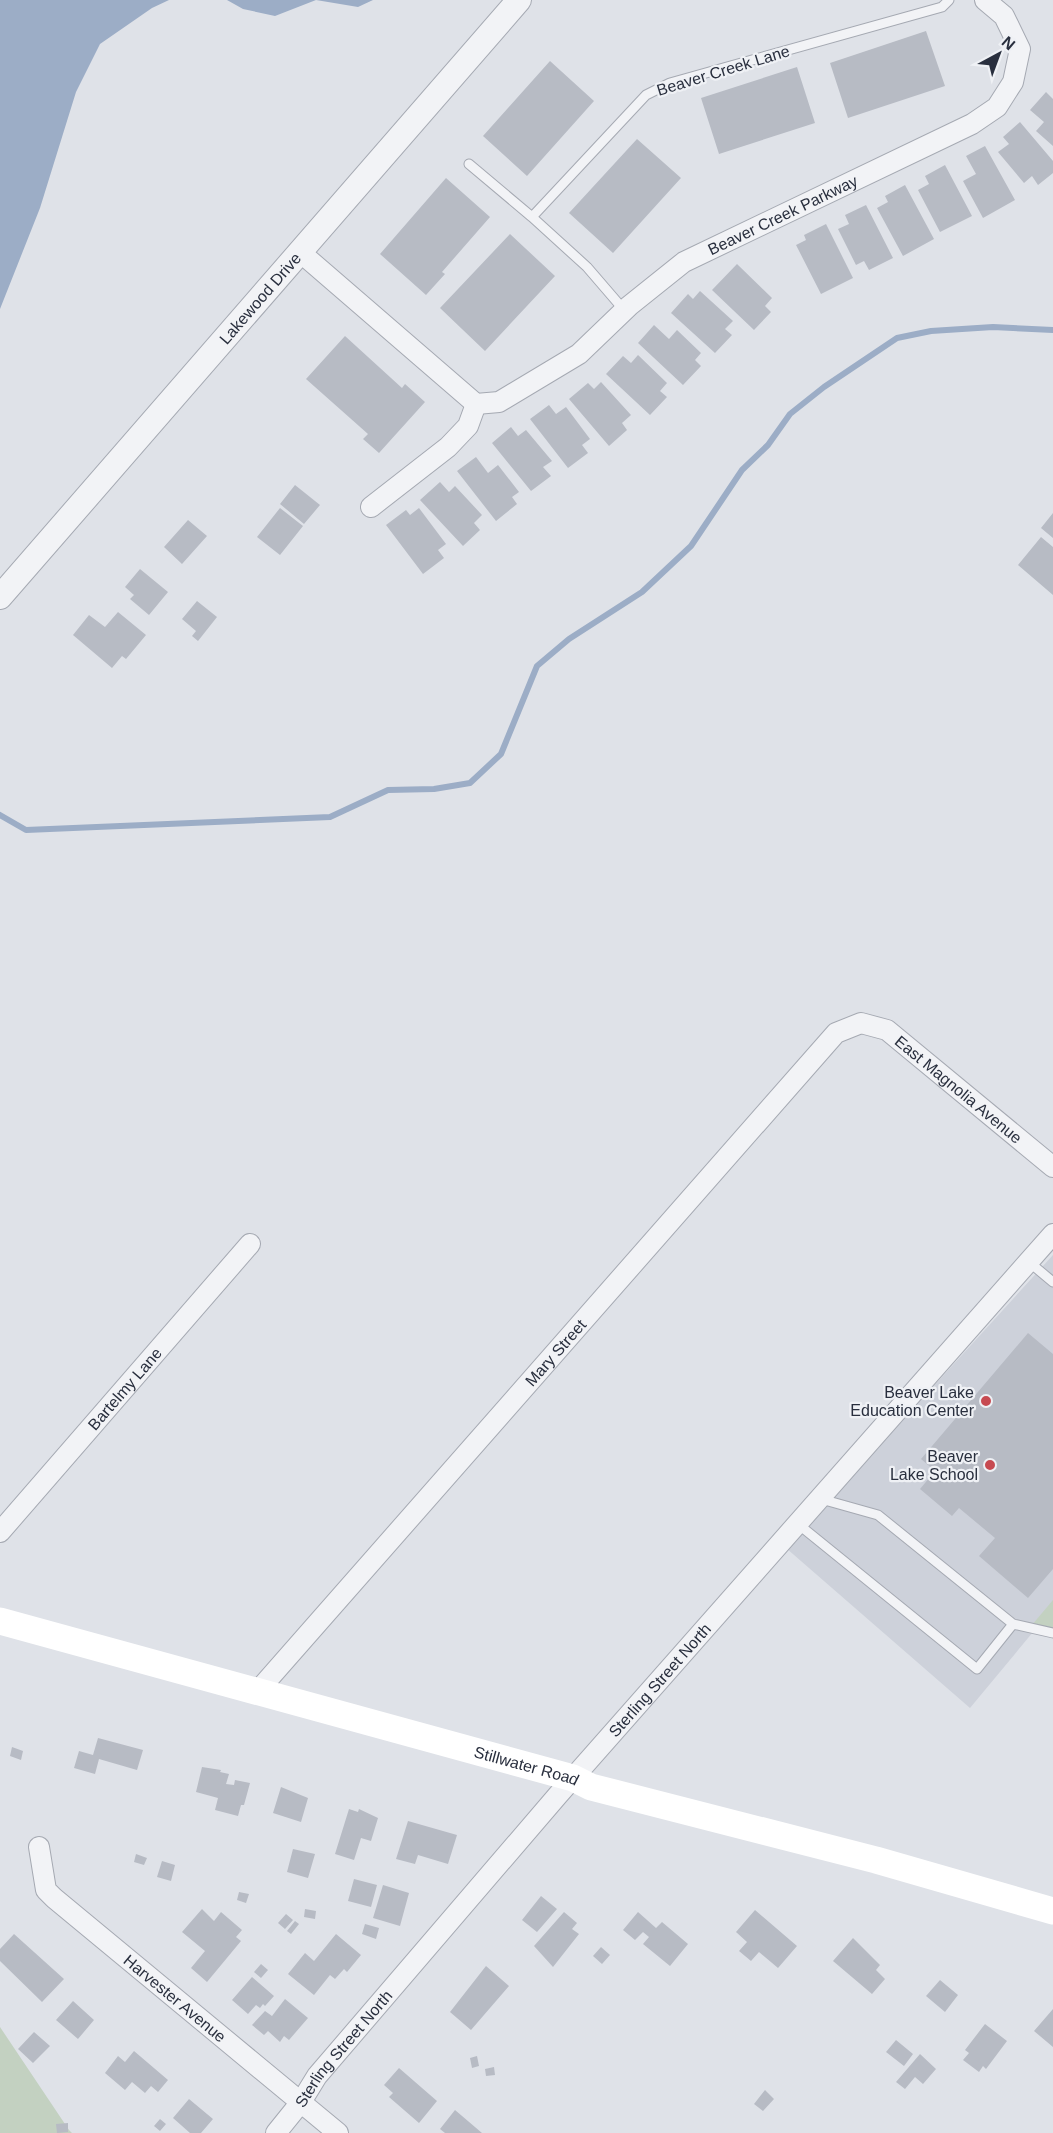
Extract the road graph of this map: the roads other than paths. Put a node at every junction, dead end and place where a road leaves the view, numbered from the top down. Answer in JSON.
{"nodes":[{"id":1,"x":519,"y":0,"type":"edge"},
{"id":2,"x":949,"y":0,"type":"edge"},
{"id":3,"x":985,"y":0,"type":"edge"},
{"id":4,"x":469,"y":164,"type":"dead end"},
{"id":5,"x":532,"y":217,"type":"junction"},
{"id":6,"x":300,"y":252,"type":"junction"},
{"id":7,"x":624,"y":310,"type":"junction"},
{"id":8,"x":476,"y":404,"type":"junction"},
{"id":9,"x":371,"y":507,"type":"dead end"},
{"id":10,"x":0,"y":597,"type":"edge"},
{"id":11,"x":861,"y":1023,"type":"joint"},
{"id":12,"x":1053,"y":1167,"type":"edge"},
{"id":13,"x":1053,"y":1234,"type":"edge"},
{"id":14,"x":250,"y":1244,"type":"dead end"},
{"id":15,"x":1029,"y":1262,"type":"junction"},
{"id":16,"x":1053,"y":1282,"type":"edge"},
{"id":17,"x":821,"y":1499,"type":"junction"},
{"id":18,"x":798,"y":1524,"type":"junction"},
{"id":19,"x":0,"y":1532,"type":"edge"},
{"id":20,"x":0,"y":1621,"type":"edge"},
{"id":21,"x":1013,"y":1624,"type":"junction"},
{"id":22,"x":1053,"y":1633,"type":"edge"},
{"id":23,"x":257,"y":1692,"type":"junction"},
{"id":24,"x":573,"y":1778,"type":"junction"},
{"id":25,"x":39,"y":1847,"type":"dead end"},
{"id":26,"x":1053,"y":1911,"type":"edge"},
{"id":27,"x":301,"y":2102,"type":"junction"},
{"id":28,"x":276,"y":2133,"type":"edge"},
{"id":29,"x":338,"y":2133,"type":"edge"}],
"edges":[{"from":1,"to":6,"type":"street","name":"Lakewood Drive"},
{"from":2,"to":5,"type":"lane","name":"Beaver Creek Lane"},
{"from":3,"to":7,"type":"street","name":"Beaver Creek Parkway"},
{"from":4,"to":5,"type":"lane"},
{"from":5,"to":7,"type":"lane"},
{"from":6,"to":8,"type":"street"},
{"from":6,"to":10,"type":"street","name":"Lakewood Drive"},
{"from":7,"to":8,"type":"street","name":"Beaver Creek Parkway"},
{"from":8,"to":9,"type":"street"},
{"from":11,"to":12,"type":"street","name":"East Magnolia Avenue"},
{"from":11,"to":23,"type":"street","name":"Mary Street"},
{"from":13,"to":15,"type":"street","name":"Sterling Street North"},
{"from":14,"to":19,"type":"street","name":"Bartelmy Lane"},
{"from":15,"to":16,"type":"lane"},
{"from":15,"to":17,"type":"street","name":"Sterling Street North"},
{"from":17,"to":18,"type":"street","name":"Sterling Street North"},
{"from":17,"to":21,"type":"lane"},
{"from":18,"to":21,"type":"lane"},
{"from":18,"to":24,"type":"street","name":"Sterling Street North"},
{"from":20,"to":23,"type":"main road","name":"Stillwater Road"},
{"from":21,"to":22,"type":"lane"},
{"from":23,"to":24,"type":"main road","name":"Stillwater Road"},
{"from":24,"to":26,"type":"main road","name":"Stillwater Road"},
{"from":24,"to":27,"type":"street","name":"Sterling Street North"},
{"from":25,"to":27,"type":"street","name":"Harvester Avenue"},
{"from":27,"to":28,"type":"street","name":"Sterling Street North"},
{"from":27,"to":29,"type":"street","name":"Harvester Avenue"}]}
